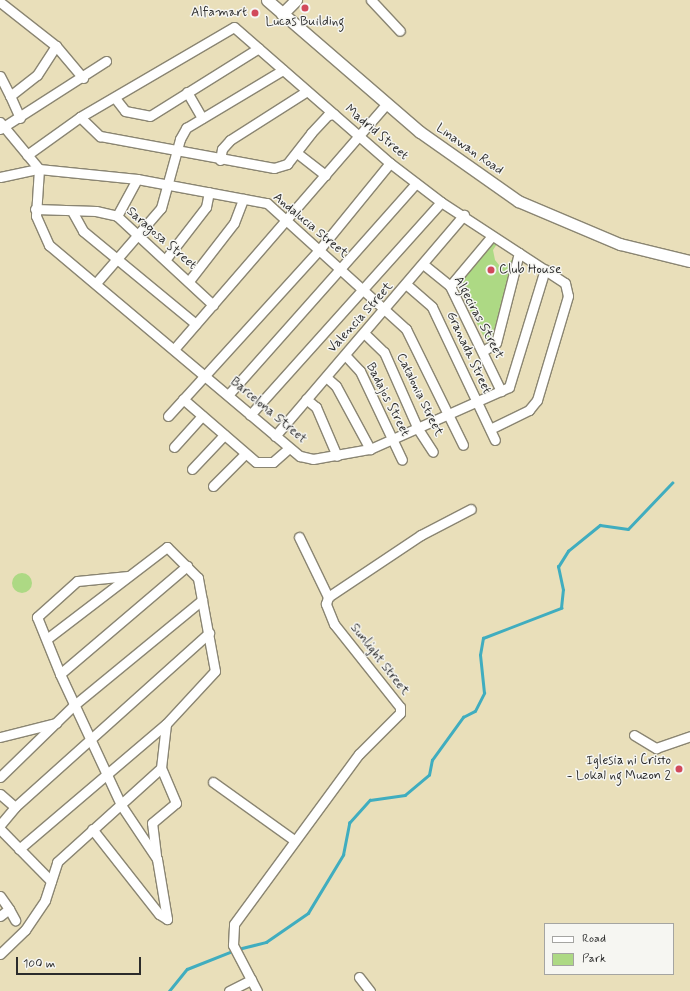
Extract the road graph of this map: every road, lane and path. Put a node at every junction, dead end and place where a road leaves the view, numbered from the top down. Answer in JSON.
{"nodes":[{"id":1,"x":267,"y":0,"type":"edge"},
{"id":2,"x":296,"y":0,"type":"edge"},
{"id":3,"x":375,"y":1,"type":"edge"},
{"id":4,"x":0,"y":2,"type":"edge"},
{"id":5,"x":282,"y":14,"type":"junction"},
{"id":6,"x":400,"y":32,"type":"dead end"},
{"id":7,"x":56,"y":46,"type":"junction"},
{"id":8,"x":259,"y":48,"type":"junction"},
{"id":9,"x":106,"y":61,"type":"dead end"},
{"id":10,"x":283,"y":70,"type":"junction"},
{"id":11,"x":0,"y":76,"type":"edge"},
{"id":12,"x":83,"y":78,"type":"junction"},
{"id":13,"x":307,"y":91,"type":"junction"},
{"id":14,"x":187,"y":92,"type":"junction"},
{"id":15,"x":10,"y":96,"type":"junction"},
{"id":16,"x":115,"y":98,"type":"junction"},
{"id":17,"x":386,"y":104,"type":"junction"},
{"id":18,"x":334,"y":114,"type":"junction"},
{"id":19,"x":80,"y":117,"type":"junction"},
{"id":20,"x":20,"y":118,"type":"junction"},
{"id":21,"x":202,"y":118,"type":"junction"},
{"id":22,"x":1,"y":126,"type":"edge"},
{"id":23,"x":359,"y":136,"type":"junction"},
{"id":24,"x":176,"y":151,"type":"junction"},
{"id":25,"x":297,"y":153,"type":"junction"},
{"id":26,"x":27,"y":155,"type":"junction"},
{"id":27,"x":220,"y":160,"type":"junction"},
{"id":28,"x":390,"y":163,"type":"junction"},
{"id":29,"x":39,"y":169,"type":"junction"},
{"id":30,"x":325,"y":175,"type":"junction"},
{"id":31,"x":0,"y":177,"type":"edge"},
{"id":32,"x":138,"y":179,"type":"junction"},
{"id":33,"x":416,"y":183,"type":"junction"},
{"id":34,"x":168,"y":184,"type":"junction"},
{"id":35,"x":209,"y":192,"type":"junction"},
{"id":36,"x":243,"y":199,"type":"junction"},
{"id":37,"x":441,"y":202,"type":"junction"},
{"id":38,"x":35,"y":209,"type":"junction"},
{"id":39,"x":72,"y":211,"type":"junction"},
{"id":40,"x":464,"y":215,"type":"junction"},
{"id":41,"x":117,"y":216,"type":"junction"},
{"id":42,"x":287,"y":221,"type":"junction"},
{"id":43,"x":138,"y":236,"type":"junction"},
{"id":44,"x":492,"y":236,"type":"junction"},
{"id":45,"x":319,"y":250,"type":"junction"},
{"id":46,"x":520,"y":253,"type":"junction"},
{"id":47,"x":115,"y":260,"type":"junction"},
{"id":48,"x":165,"y":260,"type":"junction"},
{"id":49,"x":690,"y":261,"type":"edge"},
{"id":50,"x":424,"y":264,"type":"junction"},
{"id":51,"x":545,"y":269,"type":"junction"},
{"id":52,"x":342,"y":270,"type":"junction"},
{"id":53,"x":189,"y":280,"type":"junction"},
{"id":54,"x":96,"y":283,"type":"junction"},
{"id":55,"x":407,"y":285,"type":"junction"},
{"id":56,"x":450,"y":286,"type":"junction"},
{"id":57,"x":362,"y":288,"type":"junction"},
{"id":58,"x":213,"y":305,"type":"junction"},
{"id":59,"x":386,"y":310,"type":"junction"},
{"id":60,"x":196,"y":324,"type":"junction"},
{"id":61,"x":364,"y":333,"type":"junction"},
{"id":62,"x":175,"y":348,"type":"junction"},
{"id":63,"x":483,"y":352,"type":"junction"},
{"id":64,"x":345,"y":355,"type":"junction"},
{"id":65,"x":206,"y":376,"type":"junction"},
{"id":66,"x":326,"y":376,"type":"junction"},
{"id":67,"x":502,"y":391,"type":"junction"},
{"id":68,"x":228,"y":395,"type":"junction"},
{"id":69,"x":183,"y":399,"type":"junction"},
{"id":70,"x":306,"y":399,"type":"junction"},
{"id":71,"x":475,"y":402,"type":"junction"},
{"id":72,"x":250,"y":415,"type":"junction"},
{"id":73,"x":168,"y":416,"type":"dead end"},
{"id":74,"x":202,"y":416,"type":"junction"},
{"id":75,"x":448,"y":416,"type":"junction"},
{"id":76,"x":490,"y":428,"type":"junction"},
{"id":77,"x":418,"y":429,"type":"junction"},
{"id":78,"x":224,"y":435,"type":"junction"},
{"id":79,"x":275,"y":436,"type":"junction"},
{"id":80,"x":394,"y":440,"type":"junction"},
{"id":81,"x":495,"y":440,"type":"dead end"},
{"id":82,"x":463,"y":445,"type":"dead end"},
{"id":83,"x":174,"y":447,"type":"dead end"},
{"id":84,"x":289,"y":448,"type":"junction"},
{"id":85,"x":370,"y":449,"type":"junction"},
{"id":86,"x":433,"y":452,"type":"dead end"},
{"id":87,"x":245,"y":454,"type":"junction"},
{"id":88,"x":337,"y":456,"type":"junction"},
{"id":89,"x":402,"y":460,"type":"dead end"},
{"id":90,"x":192,"y":469,"type":"dead end"},
{"id":91,"x":213,"y":486,"type":"dead end"},
{"id":92,"x":471,"y":509,"type":"dead end"},
{"id":93,"x":299,"y":537,"type":"dead end"},
{"id":94,"x":187,"y":566,"type":"junction"},
{"id":95,"x":129,"y":576,"type":"junction"},
{"id":96,"x":328,"y":597,"type":"junction"},
{"id":97,"x":202,"y":600,"type":"junction"},
{"id":98,"x":209,"y":633,"type":"junction"},
{"id":99,"x":48,"y":638,"type":"junction"},
{"id":100,"x":60,"y":674,"type":"junction"},
{"id":101,"x":73,"y":706,"type":"junction"},
{"id":102,"x":58,"y":723,"type":"junction"},
{"id":103,"x":166,"y":724,"type":"junction"},
{"id":104,"x":634,"y":735,"type":"dead end"},
{"id":105,"x":690,"y":736,"type":"edge"},
{"id":106,"x":0,"y":737,"type":"edge"},
{"id":107,"x":90,"y":740,"type":"junction"},
{"id":108,"x":161,"y":768,"type":"junction"},
{"id":109,"x":106,"y":772,"type":"junction"},
{"id":110,"x":0,"y":778,"type":"edge"},
{"id":111,"x":213,"y":782,"type":"dead end"},
{"id":112,"x":0,"y":794,"type":"edge"},
{"id":113,"x":121,"y":805,"type":"junction"},
{"id":114,"x":15,"y":807,"type":"junction"},
{"id":115,"x":0,"y":825,"type":"edge"},
{"id":116,"x":0,"y":829,"type":"edge"},
{"id":117,"x":92,"y":829,"type":"junction"},
{"id":118,"x":294,"y":840,"type":"junction"},
{"id":119,"x":19,"y":849,"type":"junction"},
{"id":120,"x":157,"y":859,"type":"junction"},
{"id":121,"x":52,"y":881,"type":"junction"},
{"id":122,"x":0,"y":896,"type":"edge"},
{"id":123,"x":8,"y":909,"type":"junction"},
{"id":124,"x":0,"y":916,"type":"edge"},
{"id":125,"x":15,"y":920,"type":"dead end"},
{"id":126,"x":0,"y":954,"type":"edge"},
{"id":127,"x":359,"y":977,"type":"dead end"},
{"id":128,"x":251,"y":980,"type":"junction"},
{"id":129,"x":229,"y":991,"type":"edge"},
{"id":130,"x":257,"y":991,"type":"edge"},
{"id":131,"x":370,"y":991,"type":"edge"}],
"edges":[{"from":1,"to":5,"type":"street","name":"Linawan Road"},
{"from":2,"to":5,"type":"street"},
{"from":3,"to":6,"type":"street"},
{"from":4,"to":7,"type":"street"},
{"from":5,"to":17,"type":"street","name":"Linawan Road"},
{"from":7,"to":12,"type":"street"},
{"from":7,"to":15,"type":"street"},
{"from":8,"to":10,"type":"street","name":"Madrid Street"},
{"from":8,"to":14,"type":"street"},
{"from":8,"to":16,"type":"street","name":"Madrid Street"},
{"from":9,"to":12,"type":"street"},
{"from":10,"to":13,"type":"street","name":"Madrid Street"},
{"from":10,"to":21,"type":"street"},
{"from":11,"to":15,"type":"street"},
{"from":12,"to":20,"type":"street"},
{"from":13,"to":18,"type":"street","name":"Madrid Street"},
{"from":13,"to":27,"type":"street"},
{"from":14,"to":16,"type":"street"},
{"from":14,"to":21,"type":"street"},
{"from":15,"to":20,"type":"street"},
{"from":16,"to":19,"type":"street","name":"Madrid Street"},
{"from":17,"to":23,"type":"street"},
{"from":17,"to":49,"type":"street","name":"Linawan Road"},
{"from":18,"to":23,"type":"street","name":"Madrid Street"},
{"from":18,"to":25,"type":"street"},
{"from":19,"to":24,"type":"street"},
{"from":19,"to":26,"type":"street","name":"Madrid Street"},
{"from":20,"to":22,"type":"street"},
{"from":21,"to":24,"type":"street"},
{"from":22,"to":26,"type":"street"},
{"from":23,"to":28,"type":"street","name":"Madrid Street"},
{"from":23,"to":30,"type":"street"},
{"from":24,"to":27,"type":"street"},
{"from":24,"to":34,"type":"street"},
{"from":25,"to":27,"type":"street"},
{"from":25,"to":30,"type":"street"},
{"from":26,"to":29,"type":"street"},
{"from":28,"to":33,"type":"street","name":"Madrid Street"},
{"from":28,"to":45,"type":"street"},
{"from":29,"to":31,"type":"street","name":"Andalucia Street"},
{"from":29,"to":32,"type":"street","name":"Andalucia Street"},
{"from":29,"to":38,"type":"street","name":"Barcelona Street"},
{"from":30,"to":42,"type":"street"},
{"from":32,"to":34,"type":"street","name":"Andalucia Street"},
{"from":32,"to":41,"type":"street"},
{"from":33,"to":37,"type":"street","name":"Madrid Street"},
{"from":33,"to":52,"type":"street"},
{"from":34,"to":35,"type":"street","name":"Andalucia Street"},
{"from":34,"to":43,"type":"street"},
{"from":35,"to":36,"type":"street","name":"Andalucia Street"},
{"from":35,"to":48,"type":"street"},
{"from":36,"to":42,"type":"street","name":"Andalucia Street"},
{"from":36,"to":53,"type":"street"},
{"from":37,"to":40,"type":"street","name":"Madrid Street"},
{"from":37,"to":57,"type":"street"},
{"from":38,"to":39,"type":"street","name":"Saragosa Street"},
{"from":38,"to":54,"type":"street","name":"Barcelona Street"},
{"from":39,"to":41,"type":"street","name":"Saragosa Street"},
{"from":39,"to":47,"type":"street"},
{"from":40,"to":44,"type":"street","name":"Madrid Street"},
{"from":40,"to":50,"type":"street","name":"Valencia Street"},
{"from":41,"to":43,"type":"street","name":"Saragosa Street"},
{"from":42,"to":45,"type":"street","name":"Andalucia Street"},
{"from":42,"to":58,"type":"street"},
{"from":43,"to":47,"type":"street"},
{"from":43,"to":48,"type":"street","name":"Saragosa Street"},
{"from":44,"to":46,"type":"street","name":"Madrid Street"},
{"from":44,"to":56,"type":"street"},
{"from":45,"to":52,"type":"street","name":"Andalucia Street"},
{"from":45,"to":65,"type":"street"},
{"from":46,"to":51,"type":"street","name":"Madrid Street"},
{"from":46,"to":63,"type":"street"},
{"from":47,"to":54,"type":"street"},
{"from":47,"to":60,"type":"street"},
{"from":48,"to":53,"type":"street","name":"Saragosa Street"},
{"from":50,"to":55,"type":"street","name":"Valencia Street"},
{"from":50,"to":56,"type":"street","name":"Algeciras Street"},
{"from":51,"to":67,"type":"street"},
{"from":51,"to":76,"type":"street","name":"Madrid Street"},
{"from":52,"to":57,"type":"street","name":"Andalucia Street"},
{"from":52,"to":68,"type":"street"},
{"from":53,"to":58,"type":"street","name":"Saragosa Street"},
{"from":54,"to":62,"type":"street","name":"Barcelona Street"},
{"from":55,"to":59,"type":"street","name":"Valencia Street"},
{"from":55,"to":71,"type":"street","name":"Granada Street"},
{"from":56,"to":63,"type":"street","name":"Algeciras Street"},
{"from":57,"to":59,"type":"street","name":"Andalucia Street"},
{"from":57,"to":72,"type":"street"},
{"from":58,"to":60,"type":"street"},
{"from":59,"to":61,"type":"street","name":"Valencia Street"},
{"from":59,"to":75,"type":"street","name":"Andalucia Street"},
{"from":60,"to":62,"type":"street"},
{"from":61,"to":64,"type":"street","name":"Valencia Street"},
{"from":61,"to":77,"type":"street","name":"Catalonia Street"},
{"from":62,"to":65,"type":"street","name":"Barcelona Street"},
{"from":63,"to":67,"type":"street","name":"Algeciras Street"},
{"from":64,"to":66,"type":"street","name":"Valencia Street"},
{"from":64,"to":80,"type":"street","name":"Badajos Street"},
{"from":65,"to":68,"type":"street","name":"Barcelona Street"},
{"from":65,"to":69,"type":"street"},
{"from":66,"to":70,"type":"street","name":"Valencia Street"},
{"from":66,"to":85,"type":"street"},
{"from":67,"to":71,"type":"street","name":"Barcelona Street"},
{"from":68,"to":72,"type":"street","name":"Barcelona Street"},
{"from":69,"to":73,"type":"street"},
{"from":69,"to":74,"type":"street"},
{"from":70,"to":79,"type":"street","name":"Valencia Street"},
{"from":70,"to":88,"type":"street"},
{"from":71,"to":75,"type":"street","name":"Barcelona Street"},
{"from":71,"to":76,"type":"street","name":"Granada Street"},
{"from":72,"to":79,"type":"street","name":"Barcelona Street"},
{"from":74,"to":78,"type":"street"},
{"from":74,"to":83,"type":"street"},
{"from":75,"to":77,"type":"street","name":"Barcelona Street"},
{"from":75,"to":82,"type":"street","name":"Andalucia Street"},
{"from":76,"to":81,"type":"street","name":"Granada Street"},
{"from":77,"to":80,"type":"street","name":"Barcelona Street"},
{"from":77,"to":86,"type":"street","name":"Catalonia Street"},
{"from":78,"to":87,"type":"street"},
{"from":78,"to":90,"type":"street"},
{"from":79,"to":84,"type":"street","name":"Barcelona Street"},
{"from":80,"to":85,"type":"street","name":"Barcelona Street"},
{"from":80,"to":89,"type":"street","name":"Badajos Street"},
{"from":84,"to":87,"type":"street"},
{"from":84,"to":88,"type":"street","name":"Barcelona Street"},
{"from":85,"to":88,"type":"street","name":"Barcelona Street"},
{"from":87,"to":91,"type":"street"},
{"from":92,"to":96,"type":"street"},
{"from":93,"to":96,"type":"street","name":"Sunlight Street"},
{"from":94,"to":95,"type":"street"},
{"from":94,"to":97,"type":"street"},
{"from":94,"to":100,"type":"street"},
{"from":95,"to":99,"type":"street"},
{"from":95,"to":99,"type":"street"},
{"from":96,"to":118,"type":"street","name":"Sunlight Street"},
{"from":97,"to":98,"type":"street"},
{"from":97,"to":101,"type":"street"},
{"from":98,"to":103,"type":"street"},
{"from":98,"to":107,"type":"street"},
{"from":99,"to":100,"type":"street"},
{"from":100,"to":101,"type":"street"},
{"from":101,"to":102,"type":"street"},
{"from":101,"to":107,"type":"street"},
{"from":102,"to":106,"type":"street"},
{"from":102,"to":110,"type":"street"},
{"from":103,"to":108,"type":"street"},
{"from":103,"to":109,"type":"street"},
{"from":104,"to":105,"type":"street"},
{"from":107,"to":109,"type":"street"},
{"from":107,"to":114,"type":"street"},
{"from":108,"to":113,"type":"street"},
{"from":108,"to":120,"type":"street"},
{"from":109,"to":113,"type":"street"},
{"from":109,"to":119,"type":"street"},
{"from":111,"to":118,"type":"street"},
{"from":112,"to":114,"type":"street"},
{"from":113,"to":117,"type":"street"},
{"from":113,"to":120,"type":"street"},
{"from":114,"to":115,"type":"street"},
{"from":116,"to":119,"type":"street"},
{"from":117,"to":120,"type":"street"},
{"from":117,"to":121,"type":"street"},
{"from":118,"to":128,"type":"street","name":"Sunlight Street"},
{"from":119,"to":121,"type":"street"},
{"from":121,"to":126,"type":"street"},
{"from":122,"to":123,"type":"street"},
{"from":123,"to":124,"type":"street"},
{"from":123,"to":125,"type":"street"},
{"from":127,"to":131,"type":"street"},
{"from":128,"to":129,"type":"street"},
{"from":128,"to":130,"type":"street","name":"Sunlight Street"}]}
